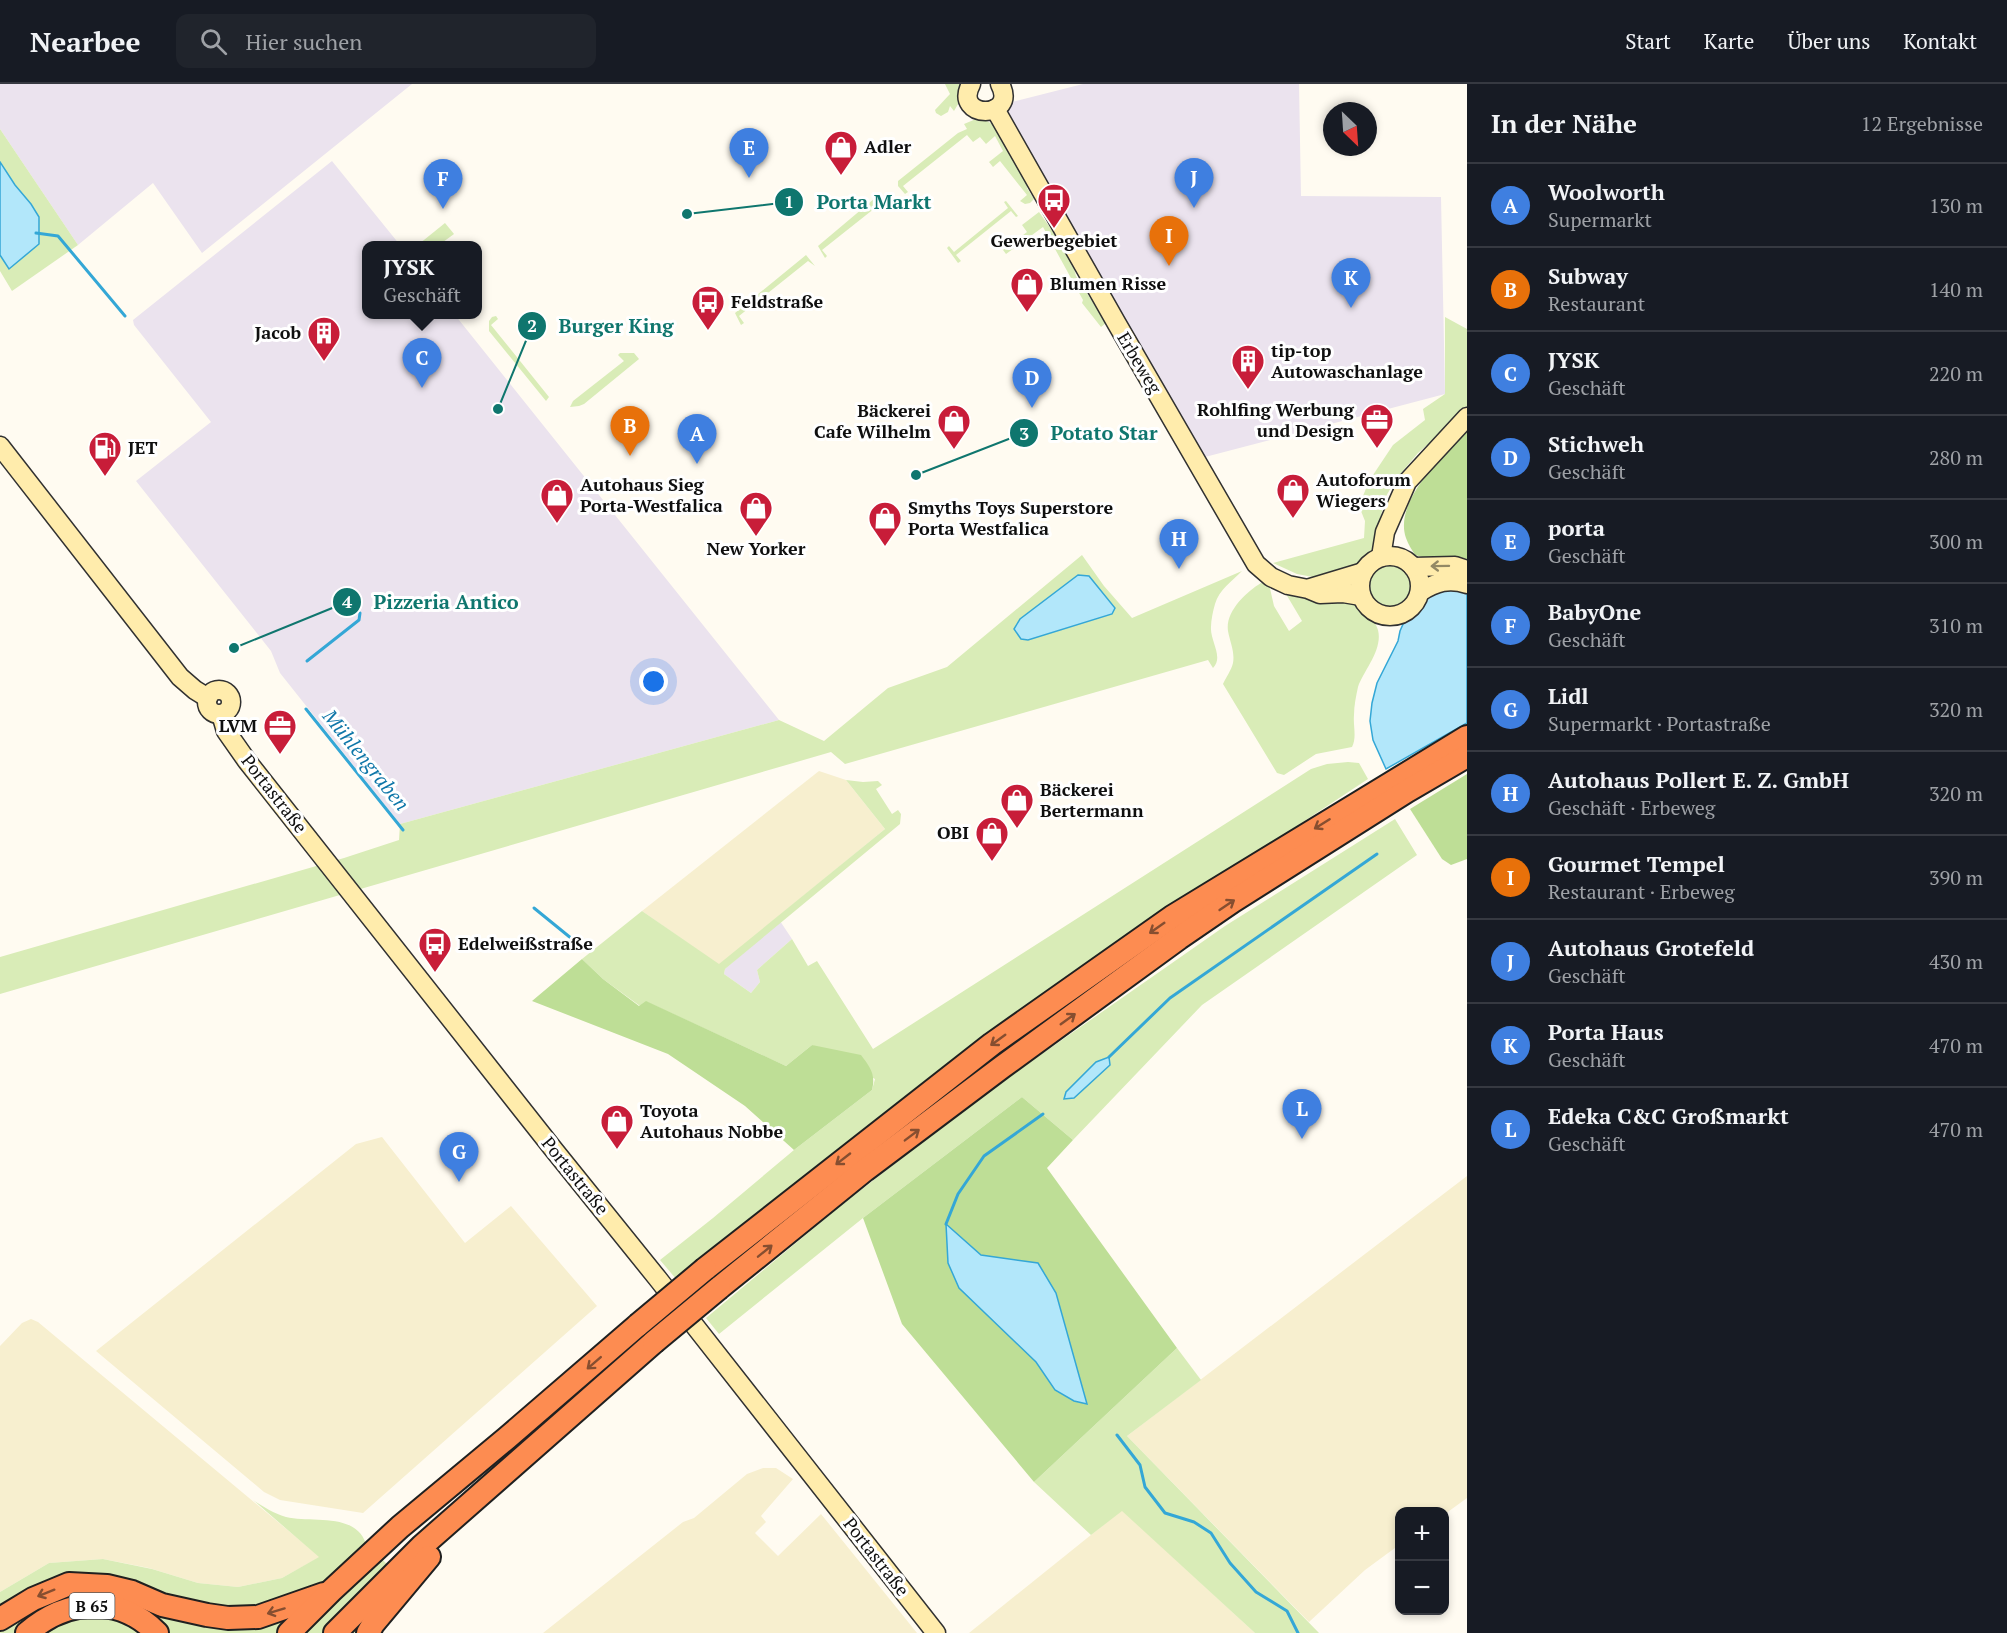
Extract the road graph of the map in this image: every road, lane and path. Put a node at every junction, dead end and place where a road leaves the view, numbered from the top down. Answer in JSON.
{"nodes":[{"id":1,"x":971,"y":84,"type":"edge"},
{"id":2,"x":1000,"y":84,"type":"edge"},
{"id":3,"x":995,"y":110,"type":"junction"},
{"id":4,"x":1467,"y":417,"type":"edge"},
{"id":5,"x":0,"y":446,"type":"edge"},
{"id":6,"x":1398,"y":560,"type":"junction"},
{"id":7,"x":1467,"y":570,"type":"edge"},
{"id":8,"x":1363,"y":572,"type":"junction"},
{"id":9,"x":1467,"y":584,"type":"edge"},
{"id":10,"x":1308,"y":589,"type":"junction"},
{"id":11,"x":1420,"y":592,"type":"junction"},
{"id":12,"x":1361,"y":596,"type":"junction"},
{"id":13,"x":1467,"y":737,"type":"edge"},
{"id":14,"x":1467,"y":756,"type":"edge"},
{"id":15,"x":1403,"y":784,"type":"junction"},
{"id":16,"x":1377,"y":801,"type":"junction"},
{"id":17,"x":415,"y":1540,"type":"junction"},
{"id":18,"x":390,"y":1571,"type":"junction"},
{"id":19,"x":331,"y":1591,"type":"junction"},
{"id":20,"x":0,"y":1619,"type":"edge"},
{"id":21,"x":27,"y":1633,"type":"edge"},
{"id":22,"x":157,"y":1633,"type":"edge"},
{"id":23,"x":289,"y":1633,"type":"edge"},
{"id":24,"x":308,"y":1633,"type":"edge"},
{"id":25,"x":334,"y":1633,"type":"edge"},
{"id":26,"x":353,"y":1633,"type":"edge"},
{"id":27,"x":369,"y":1633,"type":"edge"},
{"id":28,"x":936,"y":1633,"type":"edge"}],
"edges":[{"from":1,"to":3,"type":"main road"},
{"from":2,"to":3,"type":"main road"},
{"from":3,"to":10,"type":"main road","name":"Erbeweg"},
{"from":4,"to":6,"type":"main road"},
{"from":5,"to":28,"type":"main road","name":"Portastraße"},
{"from":7,"to":6,"type":"main road","one_way":true},
{"from":6,"to":8,"type":"main road"},
{"from":6,"to":11,"type":"main road"},
{"from":8,"to":10,"type":"main road"},
{"from":8,"to":12,"type":"main road"},
{"from":9,"to":11,"type":"main road"},
{"from":10,"to":12,"type":"main road","name":"Erbeweg"},
{"from":11,"to":12,"type":"main road"},
{"from":13,"to":15,"type":"highway"},
{"from":14,"to":15,"type":"highway"},
{"from":15,"to":16,"type":"highway"},
{"from":17,"to":16,"type":"highway","one_way":true,"bridge":true},
{"from":16,"to":17,"type":"highway","one_way":true,"bridge":true},
{"from":17,"to":18,"type":"highway"},
{"from":17,"to":18,"type":"highway"},
{"from":18,"to":19,"type":"highway"},
{"from":18,"to":24,"type":"highway"},
{"from":18,"to":25,"type":"highway"},
{"from":18,"to":26,"type":"highway"},
{"from":18,"to":27,"type":"highway"},
{"from":19,"to":20,"type":"highway","one_way":true},
{"from":19,"to":23,"type":"highway"},
{"from":21,"to":22,"type":"highway","number":"B 65"}]}
